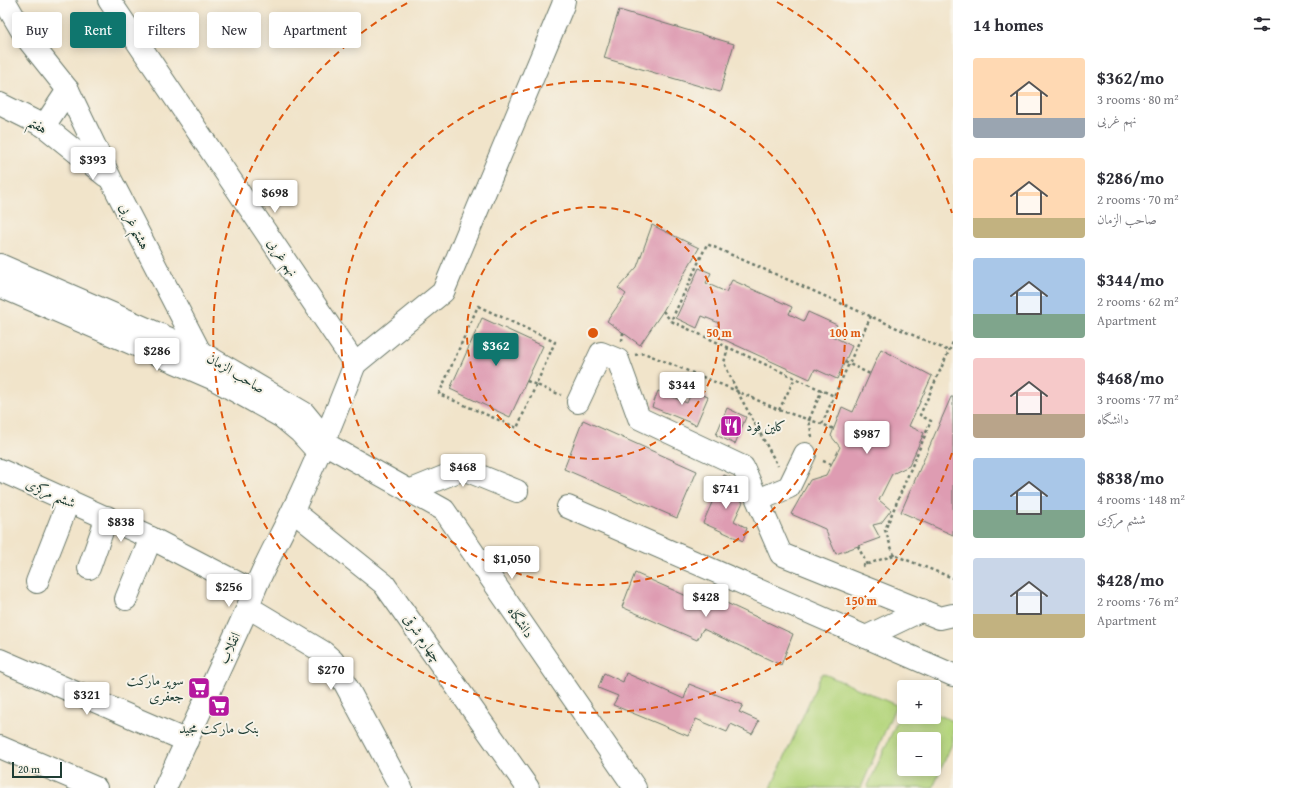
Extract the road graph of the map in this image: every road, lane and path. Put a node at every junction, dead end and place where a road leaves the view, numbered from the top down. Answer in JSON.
{"nodes":[{"id":1,"x":4,"y":0,"type":"edge"},
{"id":2,"x":109,"y":0,"type":"edge"},
{"id":3,"x":564,"y":0,"type":"edge"},
{"id":4,"x":68,"y":90,"type":"junction"},
{"id":5,"x":0,"y":104,"type":"edge"},
{"id":6,"x":44,"y":126,"type":"junction"},
{"id":7,"x":111,"y":180,"type":"junction"},
{"id":8,"x":0,"y":265,"type":"edge"},
{"id":9,"x":0,"y":286,"type":"edge"},
{"id":10,"x":663,"y":311,"type":"dead end"},
{"id":11,"x":871,"y":316,"type":"junction"},
{"id":12,"x":671,"y":321,"type":"junction"},
{"id":13,"x":953,"y":342,"type":"edge"},
{"id":14,"x":728,"y":347,"type":"junction"},
{"id":15,"x":949,"y":351,"type":"junction"},
{"id":16,"x":200,"y":352,"type":"junction"},
{"id":17,"x":618,"y":360,"type":"junction"},
{"id":18,"x":844,"y":362,"type":"dead end"},
{"id":19,"x":355,"y":364,"type":"junction"},
{"id":20,"x":870,"y":374,"type":"dead end"},
{"id":21,"x":795,"y":378,"type":"junction"},
{"id":22,"x":526,"y":381,"type":"dead end"},
{"id":23,"x":536,"y":385,"type":"junction"},
{"id":24,"x":822,"y":390,"type":"junction"},
{"id":25,"x":737,"y":391,"type":"junction"},
{"id":26,"x":834,"y":396,"type":"junction"},
{"id":27,"x":578,"y":402,"type":"joint"},
{"id":28,"x":778,"y":410,"type":"junction"},
{"id":29,"x":809,"y":420,"type":"junction"},
{"id":30,"x":822,"y":424,"type":"junction"},
{"id":31,"x":834,"y":429,"type":"dead end"},
{"id":32,"x":809,"y":444,"type":"joint"},
{"id":33,"x":322,"y":448,"type":"junction"},
{"id":34,"x":0,"y":470,"type":"edge"},
{"id":35,"x":790,"y":487,"type":"junction"},
{"id":36,"x":410,"y":491,"type":"junction"},
{"id":37,"x":517,"y":491,"type":"dead end"},
{"id":38,"x":69,"y":500,"type":"junction"},
{"id":39,"x":758,"y":500,"type":"junction"},
{"id":40,"x":568,"y":507,"type":"dead end"},
{"id":41,"x":293,"y":511,"type":"junction"},
{"id":42,"x":107,"y":518,"type":"junction"},
{"id":43,"x":151,"y":538,"type":"junction"},
{"id":44,"x":858,"y":546,"type":"dead end"},
{"id":45,"x":894,"y":555,"type":"junction"},
{"id":46,"x":867,"y":564,"type":"junction"},
{"id":47,"x":859,"y":566,"type":"dead end"},
{"id":48,"x":88,"y":568,"type":"dead end"},
{"id":49,"x":953,"y":578,"type":"edge"},
{"id":50,"x":37,"y":582,"type":"dead end"},
{"id":51,"x":126,"y":599,"type":"dead end"},
{"id":52,"x":250,"y":599,"type":"junction"},
{"id":53,"x":922,"y":610,"type":"junction"},
{"id":54,"x":953,"y":615,"type":"edge"},
{"id":55,"x":866,"y":637,"type":"junction"},
{"id":56,"x":0,"y":660,"type":"edge"},
{"id":57,"x":953,"y":676,"type":"edge"},
{"id":58,"x":187,"y":741,"type":"junction"},
{"id":59,"x":0,"y":747,"type":"edge"},
{"id":60,"x":96,"y":788,"type":"edge"},
{"id":61,"x":165,"y":788,"type":"edge"},
{"id":62,"x":400,"y":788,"type":"edge"},
{"id":63,"x":528,"y":788,"type":"edge"},
{"id":64,"x":635,"y":788,"type":"edge"}],
"edges":[{"from":1,"to":4,"type":"street","name":"هشتم غربی"},
{"from":2,"to":19,"type":"street","name":"نهم غربی"},
{"from":3,"to":19,"type":"street"},
{"from":4,"to":6,"type":"street"},
{"from":4,"to":7,"type":"street","name":"هشتم غربی"},
{"from":5,"to":6,"type":"street","name":"هفتم"},
{"from":6,"to":7,"type":"street","name":"هفتم"},
{"from":7,"to":16,"type":"street","name":"هشتم غربی"},
{"from":8,"to":16,"type":"street","name":"صاحب الزمان"},
{"from":9,"to":33,"type":"street","name":"صاحب الزمان"},
{"from":10,"to":12,"type":"path"},
{"from":11,"to":12,"type":"path"},
{"from":11,"to":15,"type":"path"},
{"from":11,"to":26,"type":"path"},
{"from":12,"to":14,"type":"path"},
{"from":13,"to":15,"type":"path"},
{"from":14,"to":21,"type":"path"},
{"from":14,"to":25,"type":"path"},
{"from":15,"to":45,"type":"path"},
{"from":16,"to":33,"type":"street","name":"صاحب الزمان"},
{"from":17,"to":25,"type":"path"},
{"from":17,"to":27,"type":"street"},
{"from":17,"to":39,"type":"street"},
{"from":18,"to":20,"type":"path","bridge":true},
{"from":19,"to":33,"type":"street"},
{"from":21,"to":24,"type":"path"},
{"from":21,"to":28,"type":"path"},
{"from":22,"to":23,"type":"path"},
{"from":23,"to":23,"type":"path"},
{"from":23,"to":27,"type":"path"},
{"from":24,"to":26,"type":"path"},
{"from":24,"to":29,"type":"path"},
{"from":25,"to":28,"type":"path"},
{"from":25,"to":35,"type":"path"},
{"from":26,"to":30,"type":"path"},
{"from":28,"to":29,"type":"path"},
{"from":29,"to":30,"type":"path"},
{"from":29,"to":32,"type":"path"},
{"from":30,"to":31,"type":"path"},
{"from":32,"to":35,"type":"street"},
{"from":33,"to":36,"type":"street","name":"دانشگاه"},
{"from":33,"to":41,"type":"street","name":"انقلاب"},
{"from":34,"to":38,"type":"street","name":"ششم مرکزی"},
{"from":35,"to":39,"type":"street"},
{"from":36,"to":37,"type":"street"},
{"from":36,"to":64,"type":"street","name":"دانشگاه"},
{"from":38,"to":42,"type":"street","name":"ششم مرکزی"},
{"from":38,"to":50,"type":"street"},
{"from":39,"to":53,"type":"street"},
{"from":40,"to":55,"type":"street"},
{"from":41,"to":52,"type":"street","name":"انقلاب"},
{"from":41,"to":63,"type":"street","name":"چهارم شرقی"},
{"from":42,"to":43,"type":"street","name":"ششم مرکزی"},
{"from":42,"to":48,"type":"street"},
{"from":43,"to":51,"type":"street"},
{"from":43,"to":52,"type":"street","name":"ششم مرکزی"},
{"from":44,"to":46,"type":"path"},
{"from":45,"to":46,"type":"path"},
{"from":45,"to":49,"type":"path"},
{"from":46,"to":47,"type":"path"},
{"from":52,"to":58,"type":"street","name":"انقلاب"},
{"from":52,"to":62,"type":"street","name":"ششم مرکزی"},
{"from":53,"to":54,"type":"street"},
{"from":53,"to":55,"type":"street"},
{"from":55,"to":57,"type":"street"},
{"from":56,"to":58,"type":"street"},
{"from":58,"to":61,"type":"street","name":"انقلاب"},
{"from":59,"to":60,"type":"street"}]}
